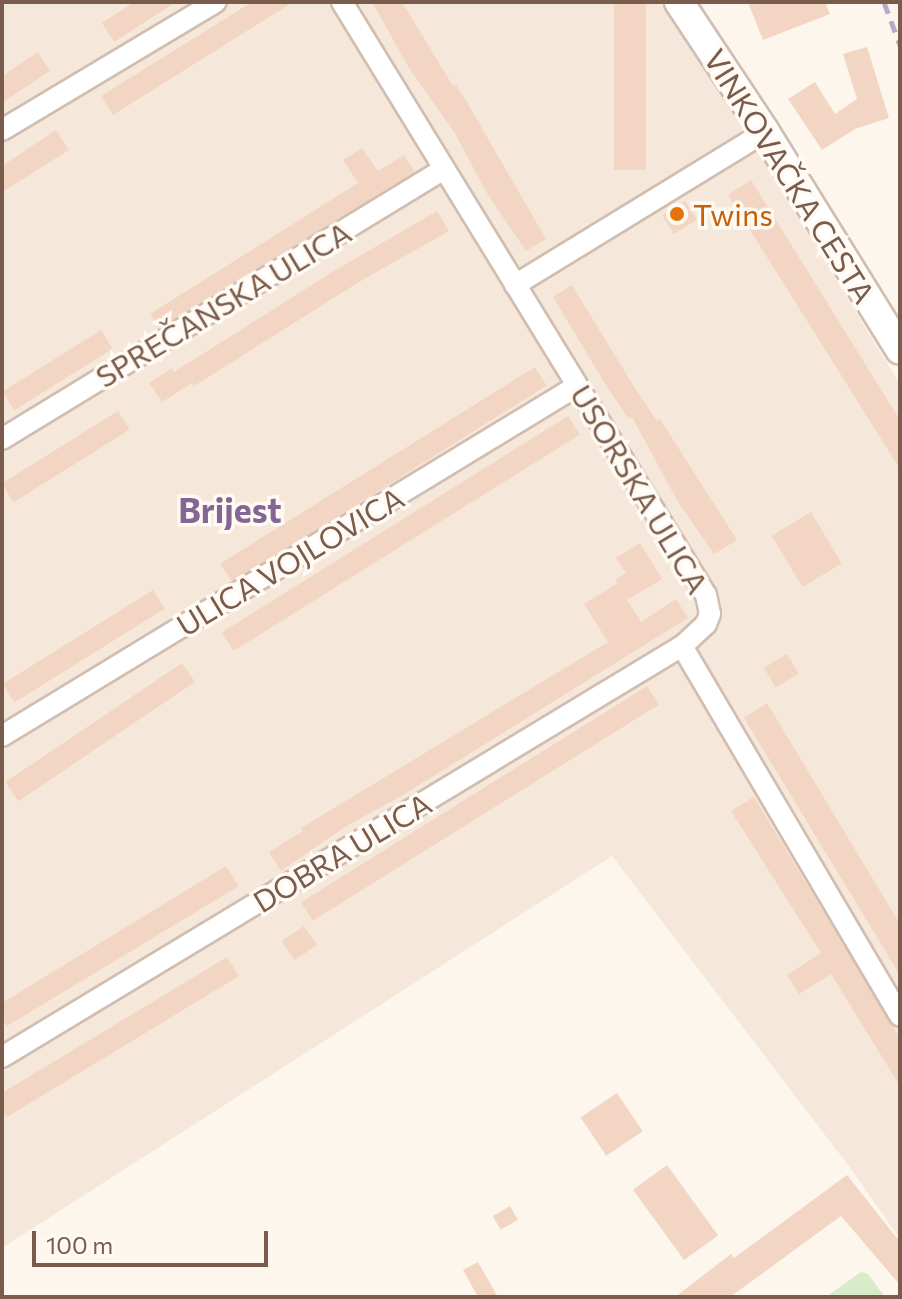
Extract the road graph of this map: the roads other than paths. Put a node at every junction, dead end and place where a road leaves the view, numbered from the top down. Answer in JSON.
{"nodes":[{"id":1,"x":216,"y":2,"type":"edge"},
{"id":2,"x":342,"y":2,"type":"edge"},
{"id":3,"x":679,"y":2,"type":"edge"},
{"id":4,"x":2,"y":130,"type":"edge"},
{"id":5,"x":765,"y":132,"type":"junction"},
{"id":6,"x":444,"y":169,"type":"junction"},
{"id":7,"x":515,"y":285,"type":"junction"},
{"id":8,"x":900,"y":350,"type":"edge"},
{"id":9,"x":577,"y":386,"type":"junction"},
{"id":10,"x":2,"y":439,"type":"edge"},
{"id":11,"x":682,"y":646,"type":"junction"},
{"id":12,"x":2,"y":736,"type":"edge"},
{"id":13,"x":900,"y":1016,"type":"edge"},
{"id":14,"x":2,"y":1057,"type":"edge"}],
"edges":[{"from":1,"to":4,"type":"street"},
{"from":2,"to":6,"type":"street","name":"USORSKA ULICA"},
{"from":3,"to":5,"type":"main road","name":"VINKOVAČKA CESTA"},
{"from":5,"to":7,"type":"street"},
{"from":5,"to":8,"type":"main road","name":"VINKOVAČKA CESTA"},
{"from":6,"to":7,"type":"street","name":"USORSKA ULICA"},
{"from":6,"to":10,"type":"street","name":"SPREČANSKA ULICA"},
{"from":7,"to":9,"type":"street","name":"USORSKA ULICA"},
{"from":9,"to":11,"type":"street","name":"USORSKA ULICA"},
{"from":9,"to":12,"type":"street","name":"ULICA VOJLOVICA"},
{"from":11,"to":13,"type":"street"},
{"from":11,"to":14,"type":"street","name":"DOBRA ULICA"}]}
